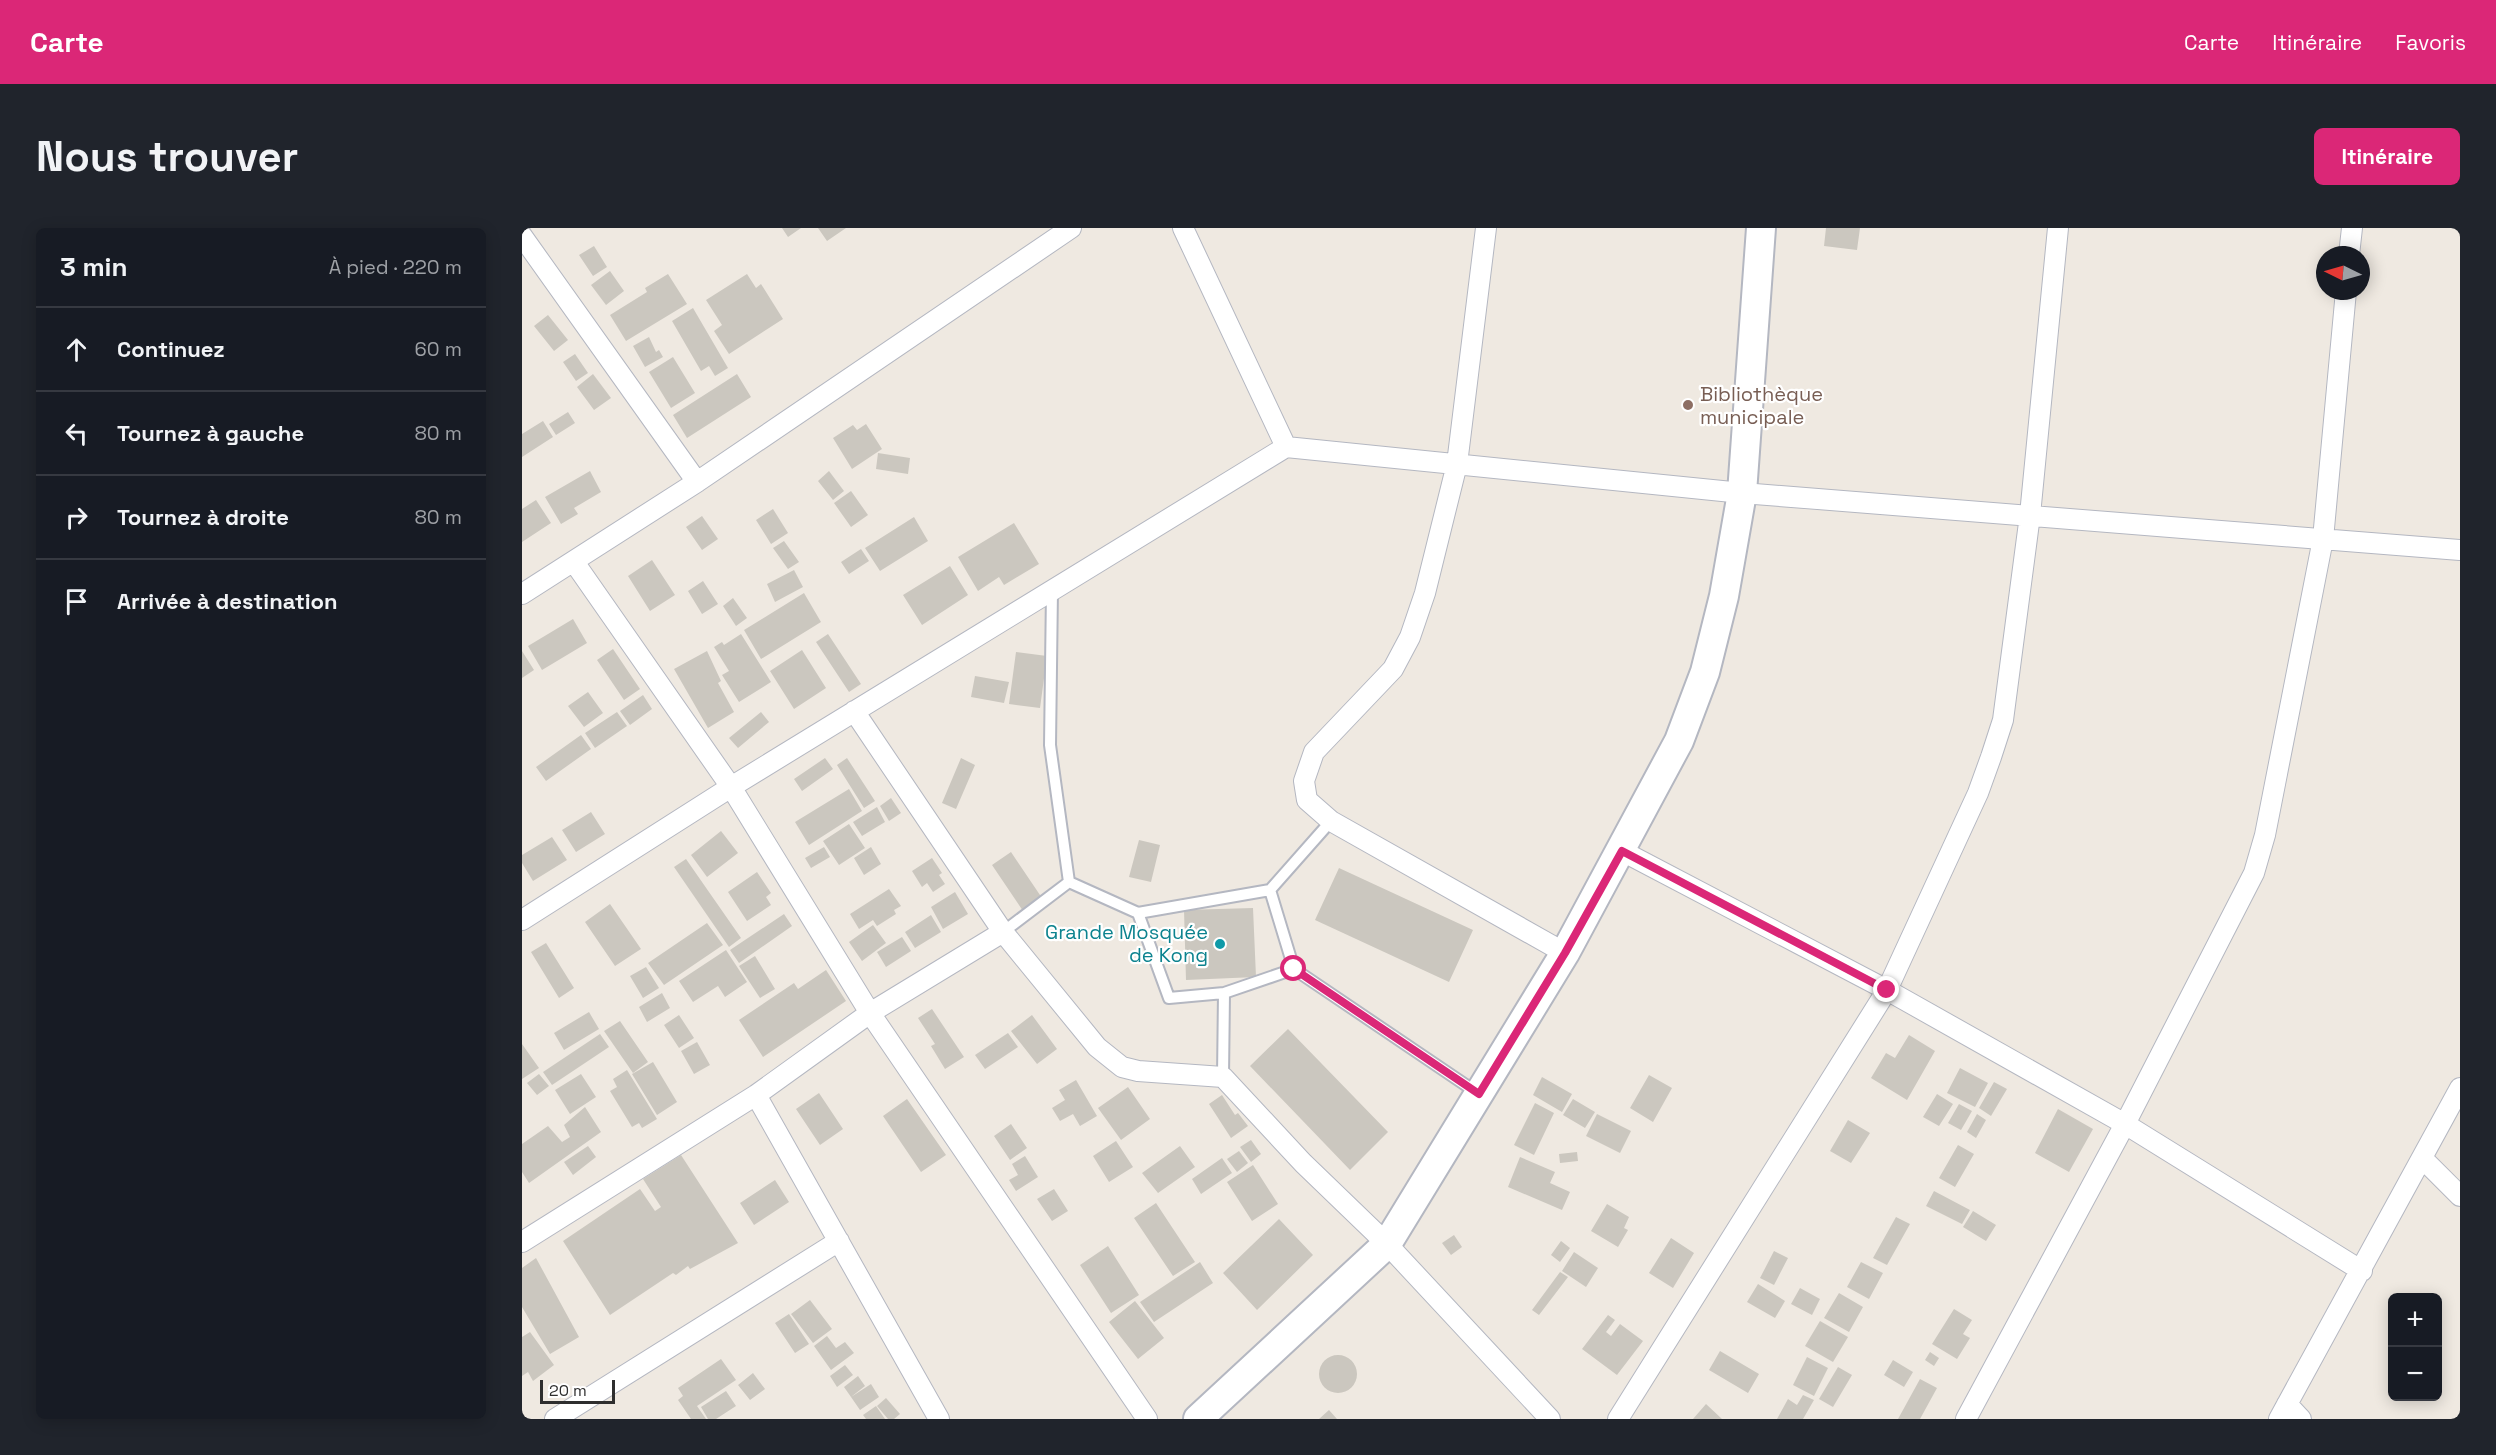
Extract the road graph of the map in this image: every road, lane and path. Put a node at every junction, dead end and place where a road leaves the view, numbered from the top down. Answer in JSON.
{"nodes":[{"id":1,"x":1071,"y":228,"type":"edge"},
{"id":2,"x":1183,"y":228,"type":"edge"},
{"id":3,"x":1486,"y":228,"type":"edge"},
{"id":4,"x":1761,"y":228,"type":"edge"},
{"id":5,"x":2058,"y":228,"type":"edge"},
{"id":6,"x":2352,"y":228,"type":"edge"},
{"id":7,"x":522,"y":236,"type":"edge"},
{"id":8,"x":2350,"y":246,"type":"edge"},
{"id":9,"x":2345,"y":300,"type":"edge"},
{"id":10,"x":1286,"y":447,"type":"junction"},
{"id":11,"x":1457,"y":464,"type":"junction"},
{"id":12,"x":697,"y":482,"type":"junction"},
{"id":13,"x":1742,"y":494,"type":"junction"},
{"id":14,"x":2030,"y":515,"type":"junction"},
{"id":15,"x":2323,"y":538,"type":"junction"},
{"id":16,"x":2460,"y":550,"type":"edge"},
{"id":17,"x":574,"y":562,"type":"junction"},
{"id":18,"x":1052,"y":590,"type":"junction"},
{"id":19,"x":522,"y":594,"type":"edge"},
{"id":20,"x":854,"y":711,"type":"junction"},
{"id":21,"x":732,"y":787,"type":"junction"},
{"id":22,"x":1331,"y":821,"type":"junction"},
{"id":23,"x":1622,"y":851,"type":"junction"},
{"id":24,"x":1069,"y":882,"type":"junction"},
{"id":25,"x":1270,"y":890,"type":"junction"},
{"id":26,"x":1137,"y":913,"type":"junction"},
{"id":27,"x":522,"y":920,"type":"edge"},
{"id":28,"x":1003,"y":932,"type":"junction"},
{"id":29,"x":1565,"y":953,"type":"junction"},
{"id":30,"x":1294,"y":969,"type":"junction"},
{"id":31,"x":1887,"y":990,"type":"junction"},
{"id":32,"x":1224,"y":993,"type":"junction"},
{"id":33,"x":870,"y":1013,"type":"junction"},
{"id":34,"x":1223,"y":1077,"type":"junction"},
{"id":35,"x":2460,"y":1088,"type":"edge"},
{"id":36,"x":1479,"y":1094,"type":"junction"},
{"id":37,"x":756,"y":1095,"type":"junction"},
{"id":38,"x":2125,"y":1124,"type":"junction"},
{"id":39,"x":2422,"y":1158,"type":"junction"},
{"id":40,"x":2460,"y":1196,"type":"edge"},
{"id":41,"x":525,"y":1234,"type":"edge"},
{"id":42,"x":839,"y":1241,"type":"junction"},
{"id":43,"x":1387,"y":1244,"type":"junction"},
{"id":44,"x":2362,"y":1271,"type":"junction"},
{"id":45,"x":2283,"y":1412,"type":"edge"},
{"id":46,"x":555,"y":1419,"type":"edge"},
{"id":47,"x":939,"y":1419,"type":"edge"},
{"id":48,"x":1147,"y":1419,"type":"edge"},
{"id":49,"x":1198,"y":1419,"type":"edge"},
{"id":50,"x":1550,"y":1419,"type":"edge"},
{"id":51,"x":1618,"y":1419,"type":"edge"},
{"id":52,"x":1966,"y":1419,"type":"edge"},
{"id":53,"x":2301,"y":1419,"type":"edge"}],
"edges":[{"from":1,"to":12,"type":"street"},
{"from":2,"to":10,"type":"street"},
{"from":3,"to":11,"type":"street"},
{"from":4,"to":13,"type":"main road"},
{"from":5,"to":14,"type":"street"},
{"from":6,"to":8,"type":"street"},
{"from":7,"to":12,"type":"street"},
{"from":9,"to":15,"type":"street"},
{"from":10,"to":11,"type":"street"},
{"from":10,"to":18,"type":"street"},
{"from":11,"to":13,"type":"street"},
{"from":11,"to":22,"type":"street"},
{"from":12,"to":17,"type":"street"},
{"from":13,"to":14,"type":"street"},
{"from":13,"to":23,"type":"main road"},
{"from":14,"to":15,"type":"street"},
{"from":14,"to":31,"type":"street"},
{"from":15,"to":16,"type":"street"},
{"from":15,"to":38,"type":"street"},
{"from":17,"to":19,"type":"street"},
{"from":17,"to":21,"type":"street"},
{"from":18,"to":20,"type":"street"},
{"from":18,"to":24,"type":"lane"},
{"from":20,"to":21,"type":"street"},
{"from":20,"to":28,"type":"street"},
{"from":21,"to":27,"type":"street"},
{"from":21,"to":33,"type":"street"},
{"from":22,"to":25,"type":"lane"},
{"from":22,"to":29,"type":"street"},
{"from":23,"to":29,"type":"main road"},
{"from":23,"to":31,"type":"street"},
{"from":24,"to":26,"type":"lane"},
{"from":24,"to":28,"type":"lane"},
{"from":25,"to":26,"type":"lane"},
{"from":25,"to":30,"type":"lane"},
{"from":26,"to":32,"type":"lane"},
{"from":28,"to":33,"type":"street"},
{"from":28,"to":34,"type":"street"},
{"from":29,"to":36,"type":"main road"},
{"from":30,"to":32,"type":"lane"},
{"from":30,"to":36,"type":"lane"},
{"from":31,"to":38,"type":"street"},
{"from":31,"to":51,"type":"street"},
{"from":32,"to":34,"type":"lane"},
{"from":33,"to":37,"type":"street"},
{"from":33,"to":48,"type":"street"},
{"from":34,"to":43,"type":"street"},
{"from":35,"to":39,"type":"street"},
{"from":36,"to":43,"type":"main road"},
{"from":37,"to":41,"type":"street"},
{"from":37,"to":42,"type":"street"},
{"from":38,"to":44,"type":"street"},
{"from":38,"to":52,"type":"street"},
{"from":39,"to":40,"type":"street"},
{"from":39,"to":44,"type":"street"},
{"from":42,"to":46,"type":"street"},
{"from":42,"to":47,"type":"street"},
{"from":43,"to":49,"type":"main road"},
{"from":43,"to":50,"type":"street"},
{"from":44,"to":45,"type":"street"},
{"from":45,"to":53,"type":"street"}]}
